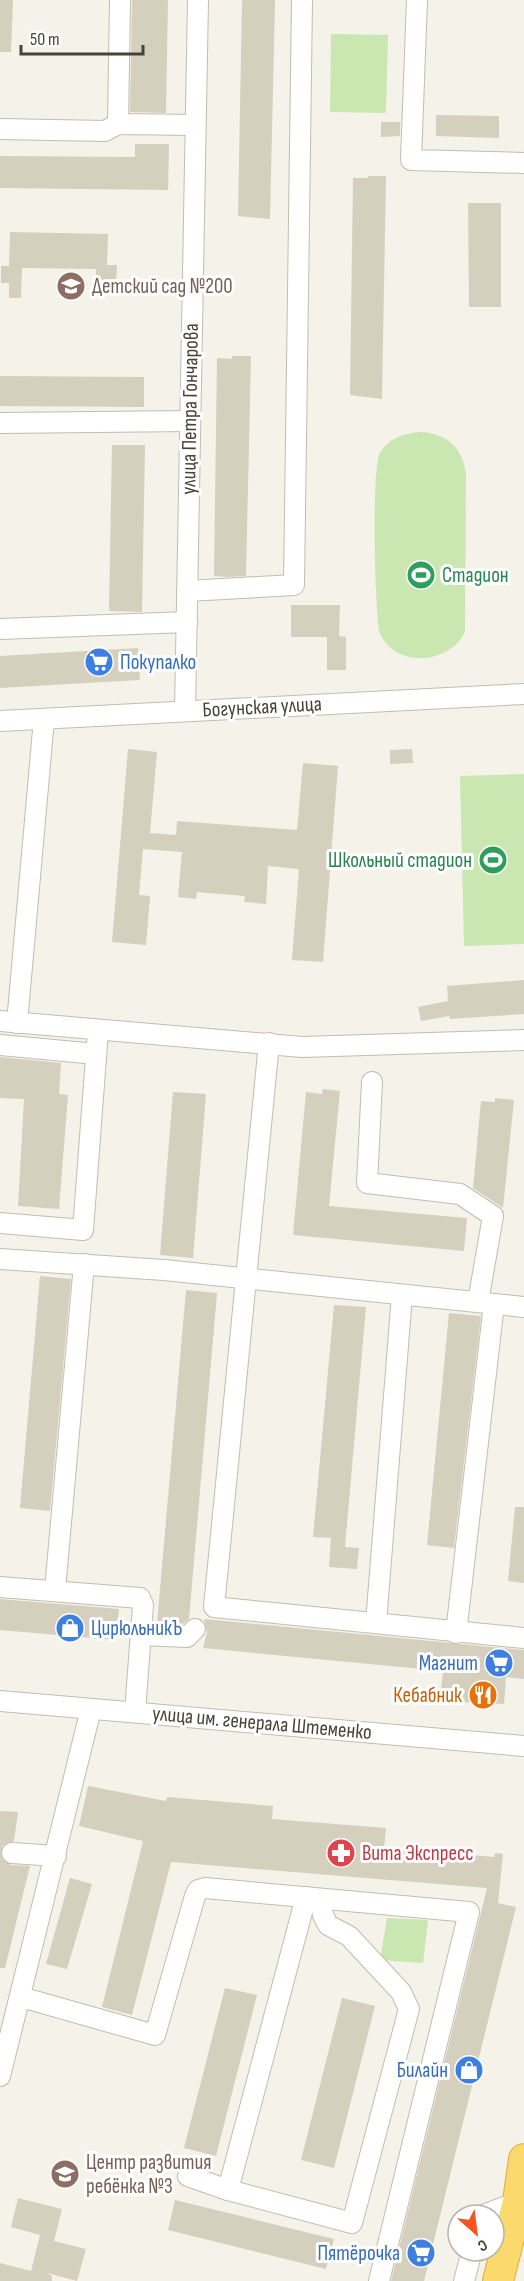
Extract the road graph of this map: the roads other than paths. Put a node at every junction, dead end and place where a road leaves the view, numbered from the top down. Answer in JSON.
{"nodes":[{"id":1,"x":120,"y":0,"type":"edge"},
{"id":2,"x":198,"y":0,"type":"edge"},
{"id":3,"x":302,"y":0,"type":"edge"},
{"id":4,"x":417,"y":0,"type":"edge"},
{"id":5,"x":118,"y":124,"type":"junction"},
{"id":6,"x":195,"y":125,"type":"junction"},
{"id":7,"x":0,"y":129,"type":"edge"},
{"id":8,"x":524,"y":163,"type":"edge"},
{"id":9,"x":189,"y":421,"type":"junction"},
{"id":10,"x":0,"y":423,"type":"edge"},
{"id":11,"x":187,"y":591,"type":"junction"},
{"id":12,"x":187,"y":622,"type":"junction"},
{"id":13,"x":0,"y":629,"type":"edge"},
{"id":14,"x":524,"y":694,"type":"edge"},
{"id":15,"x":185,"y":711,"type":"junction"},
{"id":16,"x":44,"y":719,"type":"junction"},
{"id":17,"x":0,"y":721,"type":"edge"},
{"id":18,"x":9,"y":1022,"type":"edge"},
{"id":19,"x":98,"y":1031,"type":"junction"},
{"id":20,"x":524,"y":1040,"type":"edge"},
{"id":21,"x":269,"y":1044,"type":"junction"},
{"id":22,"x":0,"y":1045,"type":"edge"},
{"id":23,"x":96,"y":1054,"type":"junction"},
{"id":24,"x":372,"y":1082,"type":"dead end"},
{"id":25,"x":0,"y":1223,"type":"edge"},
{"id":26,"x":0,"y":1259,"type":"edge"},
{"id":27,"x":84,"y":1264,"type":"junction"},
{"id":28,"x":245,"y":1278,"type":"junction"},
{"id":29,"x":402,"y":1295,"type":"junction"},
{"id":30,"x":486,"y":1303,"type":"junction"},
{"id":31,"x":524,"y":1307,"type":"edge"},
{"id":32,"x":0,"y":1587,"type":"edge"},
{"id":33,"x":55,"y":1590,"type":"junction"},
{"id":34,"x":214,"y":1607,"type":"junction"},
{"id":35,"x":376,"y":1623,"type":"junction"},
{"id":36,"x":456,"y":1633,"type":"junction"},
{"id":37,"x":142,"y":1635,"type":"junction"},
{"id":38,"x":524,"y":1638,"type":"edge"},
{"id":39,"x":0,"y":1701,"type":"edge"},
{"id":40,"x":91,"y":1709,"type":"junction"},
{"id":41,"x":135,"y":1712,"type":"junction"},
{"id":42,"x":524,"y":1746,"type":"edge"},
{"id":43,"x":12,"y":1853,"type":"dead end"},
{"id":44,"x":56,"y":1856,"type":"junction"},
{"id":45,"x":313,"y":1898,"type":"junction"},
{"id":46,"x":21,"y":1997,"type":"junction"},
{"id":47,"x":0,"y":2076,"type":"edge"},
{"id":48,"x":524,"y":2159,"type":"edge"},
{"id":49,"x":188,"y":2176,"type":"dead end"},
{"id":50,"x":228,"y":2190,"type":"junction"},
{"id":51,"x":518,"y":2202,"type":"junction"},
{"id":52,"x":506,"y":2206,"type":"edge"},
{"id":53,"x":524,"y":2244,"type":"edge"},
{"id":54,"x":469,"y":2263,"type":"edge"},
{"id":55,"x":379,"y":2281,"type":"edge"},
{"id":56,"x":464,"y":2281,"type":"edge"},
{"id":57,"x":498,"y":2281,"type":"edge"},
{"id":58,"x":514,"y":2281,"type":"edge"}],
"edges":[{"from":1,"to":5,"type":"street"},
{"from":2,"to":6,"type":"street","name":"улица Петра Гончарова"},
{"from":3,"to":11,"type":"street"},
{"from":4,"to":8,"type":"street"},
{"from":5,"to":6,"type":"street"},
{"from":5,"to":7,"type":"street"},
{"from":6,"to":9,"type":"street","name":"улица Петра Гончарова"},
{"from":9,"to":10,"type":"street"},
{"from":9,"to":11,"type":"street","name":"улица Петра Гончарова"},
{"from":11,"to":12,"type":"street","name":"улица Петра Гончарова"},
{"from":12,"to":13,"type":"street"},
{"from":12,"to":15,"type":"street","name":"улица Петра Гончарова"},
{"from":14,"to":15,"type":"street","name":"Богунская улица"},
{"from":15,"to":16,"type":"street","name":"Богунская улица"},
{"from":16,"to":17,"type":"street","name":"Богунская улица"},
{"from":16,"to":18,"type":"street"},
{"from":18,"to":19,"type":"street"},
{"from":19,"to":21,"type":"street"},
{"from":19,"to":23,"type":"street"},
{"from":20,"to":21,"type":"street"},
{"from":21,"to":28,"type":"street"},
{"from":22,"to":23,"type":"street"},
{"from":23,"to":25,"type":"street"},
{"from":24,"to":30,"type":"street"},
{"from":26,"to":27,"type":"street"},
{"from":27,"to":28,"type":"street"},
{"from":27,"to":33,"type":"street"},
{"from":28,"to":29,"type":"street"},
{"from":28,"to":34,"type":"street"},
{"from":29,"to":30,"type":"street"},
{"from":29,"to":35,"type":"street"},
{"from":30,"to":31,"type":"street"},
{"from":30,"to":36,"type":"street"},
{"from":32,"to":33,"type":"street"},
{"from":33,"to":37,"type":"street"},
{"from":34,"to":35,"type":"street"},
{"from":34,"to":37,"type":"street"},
{"from":35,"to":36,"type":"street"},
{"from":36,"to":38,"type":"street"},
{"from":37,"to":41,"type":"street"},
{"from":39,"to":40,"type":"street","name":"улица им. генерала Штеменко"},
{"from":40,"to":41,"type":"street","name":"улица им. генерала Штеменко"},
{"from":40,"to":44,"type":"street"},
{"from":41,"to":42,"type":"street","name":"улица им. генерала Штеменко"},
{"from":43,"to":44,"type":"street"},
{"from":44,"to":46,"type":"street"},
{"from":45,"to":46,"type":"street"},
{"from":45,"to":50,"type":"street"},
{"from":45,"to":50,"type":"street"},
{"from":45,"to":55,"type":"street"},
{"from":46,"to":47,"type":"street"},
{"from":48,"to":51,"type":"highway"},
{"from":49,"to":50,"type":"street"},
{"from":51,"to":52,"type":"street"},
{"from":51,"to":57,"type":"highway"},
{"from":53,"to":58,"type":"highway"},
{"from":54,"to":56,"type":"street"}]}
